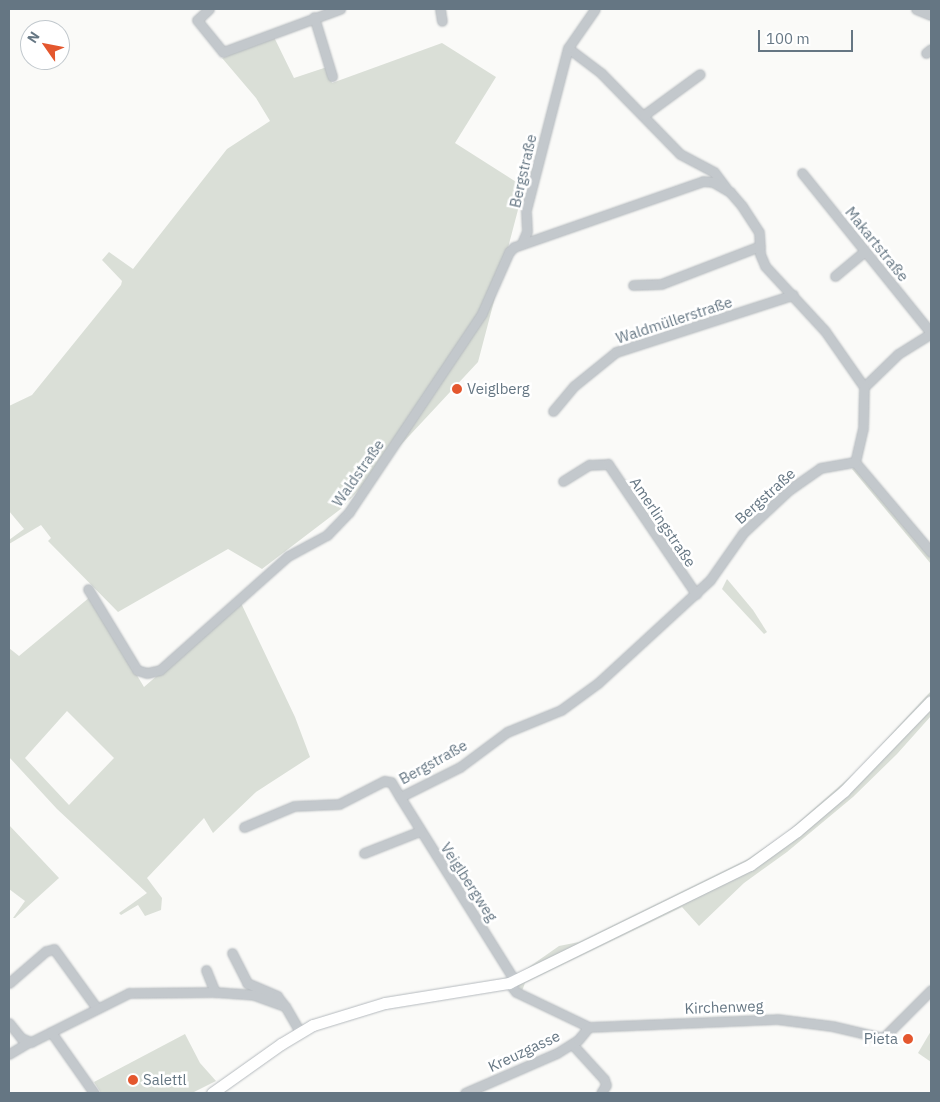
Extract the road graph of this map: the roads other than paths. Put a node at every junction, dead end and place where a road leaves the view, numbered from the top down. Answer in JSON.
{"nodes":[{"id":1,"x":209,"y":9,"type":"edge"},
{"id":2,"x":340,"y":9,"type":"edge"},
{"id":3,"x":440,"y":9,"type":"edge"},
{"id":4,"x":595,"y":9,"type":"edge"},
{"id":5,"x":916,"y":9,"type":"edge"},
{"id":6,"x":931,"y":15,"type":"edge"},
{"id":7,"x":314,"y":18,"type":"junction"},
{"id":8,"x":442,"y":21,"type":"dead end"},
{"id":9,"x":568,"y":48,"type":"junction"},
{"id":10,"x":700,"y":74,"type":"dead end"},
{"id":11,"x":332,"y":76,"type":"dead end"},
{"id":12,"x":644,"y":115,"type":"junction"},
{"id":13,"x":802,"y":173,"type":"dead end"},
{"id":14,"x":730,"y":192,"type":"junction"},
{"id":15,"x":522,"y":243,"type":"junction"},
{"id":16,"x":760,"y":246,"type":"junction"},
{"id":17,"x":865,"y":251,"type":"junction"},
{"id":18,"x":836,"y":276,"type":"dead end"},
{"id":19,"x":633,"y":285,"type":"dead end"},
{"id":20,"x":793,"y":294,"type":"junction"},
{"id":21,"x":931,"y":333,"type":"edge"},
{"id":22,"x":864,"y":388,"type":"junction"},
{"id":23,"x":553,"y":411,"type":"dead end"},
{"id":24,"x":855,"y":462,"type":"junction"},
{"id":25,"x":564,"y":481,"type":"dead end"},
{"id":26,"x":931,"y":552,"type":"edge"},
{"id":27,"x":88,"y":589,"type":"dead end"},
{"id":28,"x":696,"y":594,"type":"junction"},
{"id":29,"x":931,"y":701,"type":"edge"},
{"id":30,"x":400,"y":797,"type":"junction"},
{"id":31,"x":244,"y":827,"type":"dead end"},
{"id":32,"x":420,"y":831,"type":"junction"},
{"id":33,"x":364,"y":853,"type":"dead end"},
{"id":34,"x":232,"y":953,"type":"dead end"},
{"id":35,"x":206,"y":970,"type":"dead end"},
{"id":36,"x":512,"y":982,"type":"junction"},
{"id":37,"x":9,"y":983,"type":"edge"},
{"id":38,"x":931,"y":990,"type":"edge"},
{"id":39,"x":215,"y":992,"type":"junction"},
{"id":40,"x":285,"y":1006,"type":"junction"},
{"id":41,"x":96,"y":1007,"type":"junction"},
{"id":42,"x":9,"y":1024,"type":"edge"},
{"id":43,"x":589,"y":1027,"type":"junction"},
{"id":44,"x":51,"y":1032,"type":"junction"},
{"id":45,"x":300,"y":1032,"type":"junction"},
{"id":46,"x":29,"y":1042,"type":"junction"},
{"id":47,"x":572,"y":1044,"type":"junction"},
{"id":48,"x":9,"y":1054,"type":"edge"},
{"id":49,"x":94,"y":1093,"type":"edge"},
{"id":50,"x":212,"y":1093,"type":"edge"},
{"id":51,"x":465,"y":1093,"type":"edge"},
{"id":52,"x":601,"y":1093,"type":"edge"}],
"edges":[{"from":1,"to":7,"type":"street"},
{"from":2,"to":7,"type":"street"},
{"from":3,"to":8,"type":"street"},
{"from":4,"to":9,"type":"street"},
{"from":5,"to":6,"type":"street"},
{"from":7,"to":11,"type":"street"},
{"from":9,"to":12,"type":"street"},
{"from":9,"to":15,"type":"street","name":"Bergstraße"},
{"from":10,"to":12,"type":"street"},
{"from":12,"to":14,"type":"street"},
{"from":13,"to":17,"type":"street","name":"Makartstraße"},
{"from":14,"to":15,"type":"street"},
{"from":14,"to":16,"type":"street"},
{"from":15,"to":27,"type":"street","name":"Waldstraße"},
{"from":16,"to":19,"type":"street"},
{"from":16,"to":20,"type":"street"},
{"from":17,"to":18,"type":"street"},
{"from":17,"to":21,"type":"street","name":"Makartstraße"},
{"from":20,"to":22,"type":"street"},
{"from":20,"to":23,"type":"street","name":"Waldmüllerstraße"},
{"from":21,"to":22,"type":"street"},
{"from":22,"to":24,"type":"street"},
{"from":24,"to":26,"type":"street"},
{"from":24,"to":28,"type":"street","name":"Bergstraße"},
{"from":25,"to":28,"type":"street","name":"Amerlingstraße"},
{"from":28,"to":30,"type":"street","name":"Bergstraße"},
{"from":29,"to":36,"type":"main road"},
{"from":30,"to":31,"type":"street","name":"Bergstraße"},
{"from":30,"to":32,"type":"street","name":"Veiglbergweg"},
{"from":32,"to":33,"type":"street"},
{"from":32,"to":36,"type":"street","name":"Veiglbergweg"},
{"from":34,"to":40,"type":"street"},
{"from":35,"to":39,"type":"street"},
{"from":36,"to":43,"type":"street","name":"Kirchenweg"},
{"from":36,"to":45,"type":"main road"},
{"from":37,"to":41,"type":"street"},
{"from":38,"to":43,"type":"street","name":"Kirchenweg"},
{"from":39,"to":40,"type":"street"},
{"from":39,"to":41,"type":"street"},
{"from":40,"to":45,"type":"street"},
{"from":41,"to":44,"type":"street"},
{"from":42,"to":46,"type":"street"},
{"from":43,"to":47,"type":"street","name":"Kreuzgasse"},
{"from":44,"to":46,"type":"street"},
{"from":44,"to":49,"type":"street"},
{"from":45,"to":50,"type":"main road"},
{"from":46,"to":48,"type":"street"},
{"from":47,"to":51,"type":"street","name":"Kreuzgasse"},
{"from":47,"to":52,"type":"street"}]}
